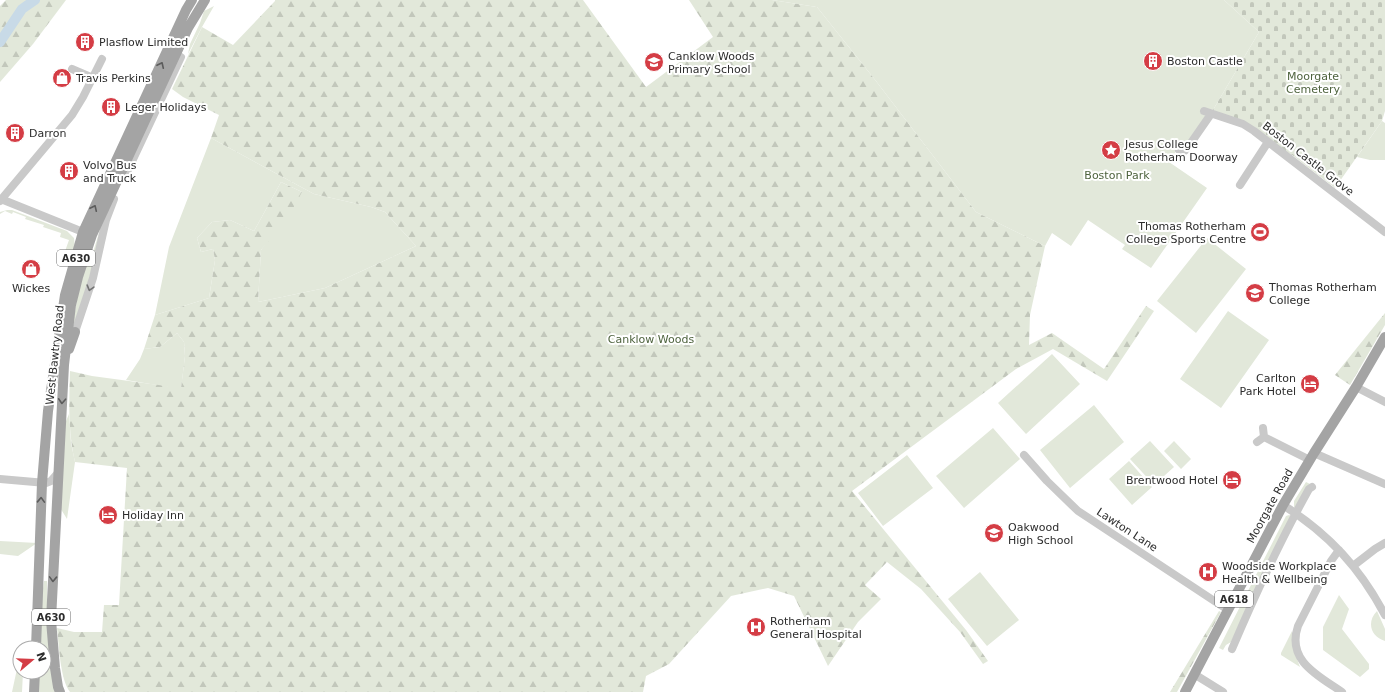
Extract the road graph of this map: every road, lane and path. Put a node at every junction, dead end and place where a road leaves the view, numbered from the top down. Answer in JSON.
{"nodes":[{"id":1,"x":192,"y":0,"type":"edge"},
{"id":2,"x":205,"y":0,"type":"edge"},
{"id":3,"x":188,"y":28,"type":"junction"},
{"id":4,"x":181,"y":57,"type":"joint"},
{"id":5,"x":102,"y":59,"type":"dead end"},
{"id":6,"x":72,"y":69,"type":"dead end"},
{"id":7,"x":93,"y":78,"type":"junction"},
{"id":8,"x":1268,"y":142,"type":"junction"},
{"id":9,"x":1179,"y":150,"type":"dead end"},
{"id":10,"x":1240,"y":185,"type":"dead end"},
{"id":11,"x":1,"y":200,"type":"edge"},
{"id":12,"x":84,"y":232,"type":"junction"},
{"id":13,"x":1385,"y":232,"type":"edge"},
{"id":14,"x":75,"y":332,"type":"joint"},
{"id":15,"x":1385,"y":337,"type":"edge"},
{"id":16,"x":64,"y":366,"type":"junction"},
{"id":17,"x":1356,"y":387,"type":"junction"},
{"id":18,"x":1385,"y":402,"type":"edge"},
{"id":19,"x":1263,"y":428,"type":"dead end"},
{"id":20,"x":1024,"y":455,"type":"dead end"},
{"id":21,"x":1312,"y":456,"type":"junction"},
{"id":22,"x":58,"y":473,"type":"junction"},
{"id":23,"x":0,"y":479,"type":"edge"},
{"id":24,"x":42,"y":483,"type":"junction"},
{"id":25,"x":1385,"y":484,"type":"edge"},
{"id":26,"x":1312,"y":487,"type":"dead end"},
{"id":27,"x":1283,"y":505,"type":"junction"},
{"id":28,"x":1296,"y":513,"type":"junction"},
{"id":29,"x":1385,"y":543,"type":"edge"},
{"id":30,"x":1339,"y":550,"type":"junction"},
{"id":31,"x":1353,"y":566,"type":"junction"},
{"id":32,"x":1228,"y":610,"type":"junction"},
{"id":33,"x":1385,"y":615,"type":"edge"},
{"id":34,"x":36,"y":640,"type":"edge"},
{"id":35,"x":1232,"y":649,"type":"dead end"},
{"id":36,"x":1194,"y":674,"type":"junction"},
{"id":37,"x":35,"y":680,"type":"edge"},
{"id":38,"x":34,"y":692,"type":"edge"},
{"id":39,"x":60,"y":692,"type":"edge"},
{"id":40,"x":1185,"y":692,"type":"edge"},
{"id":41,"x":1224,"y":692,"type":"edge"},
{"id":42,"x":1342,"y":692,"type":"edge"}],
"edges":[{"from":12,"to":1,"type":"main road","name":"West Bawtry Road","number":"A630","one_way":true},
{"from":2,"to":3,"type":"main road","name":"West Bawtry Road","number":"A630"},
{"from":3,"to":4,"type":"main road"},
{"from":3,"to":16,"type":"main road","name":"West Bawtry Road","number":"A630"},
{"from":4,"to":14,"type":"street","name":"West Bawtry Road","one_way":true},
{"from":5,"to":7,"type":"street"},
{"from":6,"to":7,"type":"street"},
{"from":7,"to":11,"type":"street"},
{"from":8,"to":9,"type":"street","name":"Boston Castle Grove"},
{"from":8,"to":10,"type":"street"},
{"from":8,"to":13,"type":"street","name":"Boston Castle Grove"},
{"from":11,"to":12,"type":"street"},
{"from":12,"to":24,"type":"main road","name":"West Bawtry Road","number":"A630"},
{"from":14,"to":16,"type":"main road"},
{"from":15,"to":17,"type":"main road","name":"Moorgate Road","number":"A618"},
{"from":16,"to":22,"type":"main road","name":"West Bawtry Road","number":"A630","one_way":true},
{"from":17,"to":18,"type":"street"},
{"from":17,"to":21,"type":"main road","name":"Moorgate Road","number":"A618"},
{"from":19,"to":21,"type":"street"},
{"from":20,"to":32,"type":"street","name":"Lawton Lane"},
{"from":21,"to":25,"type":"street"},
{"from":21,"to":27,"type":"main road","name":"Moorgate Road","number":"A618"},
{"from":22,"to":24,"type":"street"},
{"from":22,"to":39,"type":"main road","name":"West Bawtry Road","number":"A630","one_way":true},
{"from":23,"to":24,"type":"street"},
{"from":34,"to":24,"type":"main road","name":"West Bawtry Road","number":"A630","one_way":true},
{"from":26,"to":28,"type":"street"},
{"from":27,"to":28,"type":"street"},
{"from":27,"to":32,"type":"main road","name":"Moorgate Road","number":"A618"},
{"from":28,"to":30,"type":"street"},
{"from":28,"to":35,"type":"street"},
{"from":29,"to":31,"type":"street"},
{"from":30,"to":31,"type":"street"},
{"from":30,"to":42,"type":"street"},
{"from":31,"to":33,"type":"street"},
{"from":32,"to":36,"type":"main road","name":"Moorgate Road","number":"A618"},
{"from":36,"to":40,"type":"main road","name":"Moorgate Road","number":"A618"},
{"from":36,"to":41,"type":"street"},
{"from":37,"to":38,"type":"main road"}]}
